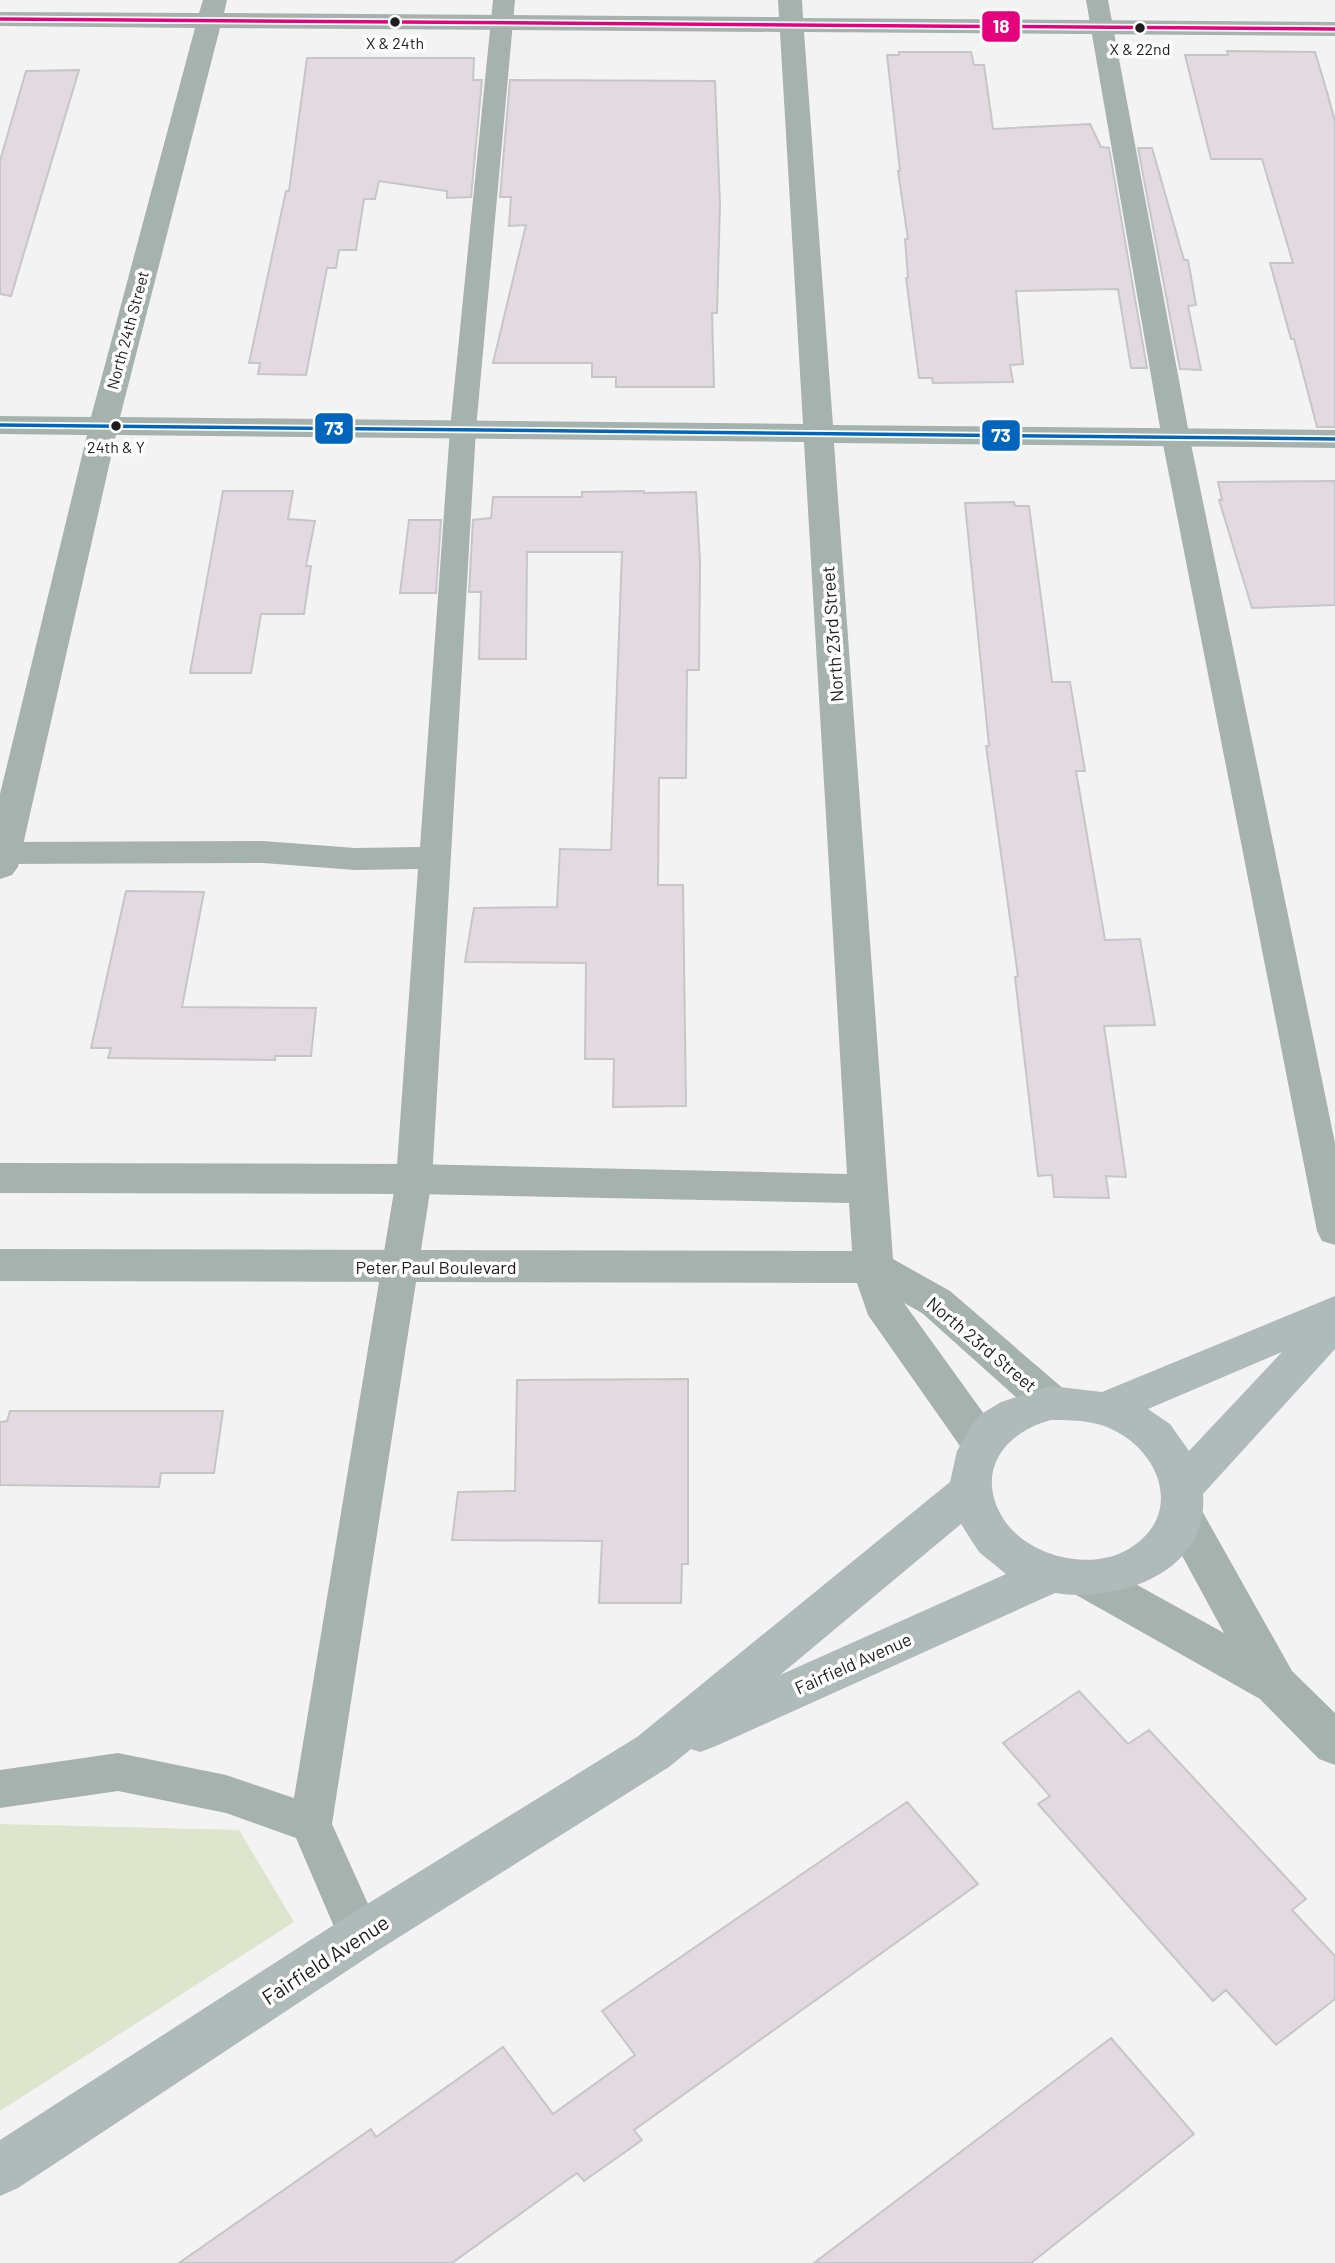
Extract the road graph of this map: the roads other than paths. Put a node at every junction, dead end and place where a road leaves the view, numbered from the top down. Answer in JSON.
{"nodes":[{"id":1,"x":1097,"y":0,"type":"edge"},
{"id":2,"x":212,"y":10,"type":"edge"},
{"id":3,"x":503,"y":12,"type":"edge"},
{"id":4,"x":790,"y":13,"type":"edge"},
{"id":5,"x":0,"y":19,"type":"edge"},
{"id":6,"x":1104,"y":27,"type":"junction"},
{"id":7,"x":1335,"y":29,"type":"edge"},
{"id":8,"x":0,"y":425,"type":"edge"},
{"id":9,"x":103,"y":425,"type":"junction"},
{"id":10,"x":463,"y":429,"type":"junction"},
{"id":11,"x":819,"y":435,"type":"junction"},
{"id":12,"x":1175,"y":439,"type":"junction"},
{"id":13,"x":1335,"y":439,"type":"edge"},
{"id":14,"x":1,"y":858,"type":"edge"},
{"id":15,"x":435,"y":858,"type":"junction"},
{"id":16,"x":0,"y":1178,"type":"edge"},
{"id":17,"x":414,"y":1179,"type":"junction"},
{"id":18,"x":867,"y":1189,"type":"junction"},
{"id":19,"x":1335,"y":1231,"type":"edge"},
{"id":20,"x":0,"y":1265,"type":"edge"},
{"id":21,"x":400,"y":1267,"type":"junction"},
{"id":22,"x":873,"y":1268,"type":"junction"},
{"id":23,"x":1335,"y":1311,"type":"edge"},
{"id":24,"x":1335,"y":1322,"type":"edge"},
{"id":25,"x":1051,"y":1404,"type":"junction"},
{"id":26,"x":1107,"y":1409,"type":"junction"},
{"id":27,"x":982,"y":1444,"type":"junction"},
{"id":28,"x":971,"y":1491,"type":"junction"},
{"id":29,"x":1183,"y":1501,"type":"junction"},
{"id":30,"x":1069,"y":1576,"type":"junction"},
{"id":31,"x":1276,"y":1685,"type":"junction"},
{"id":32,"x":1335,"y":1744,"type":"edge"},
{"id":33,"x":653,"y":1752,"type":"junction"},
{"id":34,"x":0,"y":1788,"type":"edge"},
{"id":35,"x":311,"y":1824,"type":"junction"},
{"id":36,"x":360,"y":1935,"type":"junction"},
{"id":37,"x":0,"y":2170,"type":"edge"}],
"edges":[{"from":1,"to":6,"type":"lane"},
{"from":2,"to":3,"type":"street"},
{"from":2,"to":5,"type":"street"},
{"from":2,"to":9,"type":"street","name":"North 24th Street"},
{"from":3,"to":4,"type":"street"},
{"from":3,"to":10,"type":"lane"},
{"from":4,"to":6,"type":"street"},
{"from":4,"to":11,"type":"street","name":"North 23rd Street"},
{"from":6,"to":7,"type":"street"},
{"from":6,"to":12,"type":"lane"},
{"from":8,"to":9,"type":"street"},
{"from":9,"to":10,"type":"street"},
{"from":9,"to":14,"type":"street","name":"North 24th Street"},
{"from":10,"to":11,"type":"street"},
{"from":10,"to":15,"type":"lane"},
{"from":11,"to":12,"type":"street"},
{"from":11,"to":18,"type":"street","name":"North 23rd Street"},
{"from":12,"to":13,"type":"street"},
{"from":12,"to":19,"type":"lane"},
{"from":14,"to":15,"type":"lane"},
{"from":15,"to":17,"type":"lane"},
{"from":16,"to":17,"type":"street"},
{"from":17,"to":18,"type":"street"},
{"from":17,"to":21,"type":"lane"},
{"from":18,"to":22,"type":"street","name":"North 23rd Street"},
{"from":20,"to":21,"type":"street","name":"Peter Paul Boulevard"},
{"from":21,"to":22,"type":"street","name":"Peter Paul Boulevard"},
{"from":21,"to":35,"type":"lane"},
{"from":22,"to":25,"type":"street","name":"North 23rd Street"},
{"from":22,"to":27,"type":"street","name":"North 23rd Street"},
{"from":23,"to":26,"type":"main road"},
{"from":24,"to":29,"type":"main road","name":"Fairfield Avenue"},
{"from":25,"to":26,"type":"main road"},
{"from":25,"to":27,"type":"main road"},
{"from":26,"to":29,"type":"main road"},
{"from":27,"to":28,"type":"main road"},
{"from":28,"to":30,"type":"main road"},
{"from":28,"to":33,"type":"main road","name":"Fairfield Avenue"},
{"from":29,"to":30,"type":"main road","name":"Fairfield Avenue"},
{"from":29,"to":31,"type":"street"},
{"from":30,"to":31,"type":"street"},
{"from":30,"to":33,"type":"main road","name":"Fairfield Avenue"},
{"from":31,"to":32,"type":"street"},
{"from":33,"to":36,"type":"main road","name":"Fairfield Avenue"},
{"from":34,"to":35,"type":"lane"},
{"from":35,"to":36,"type":"lane"},
{"from":36,"to":37,"type":"main road","name":"Fairfield Avenue"}]}
